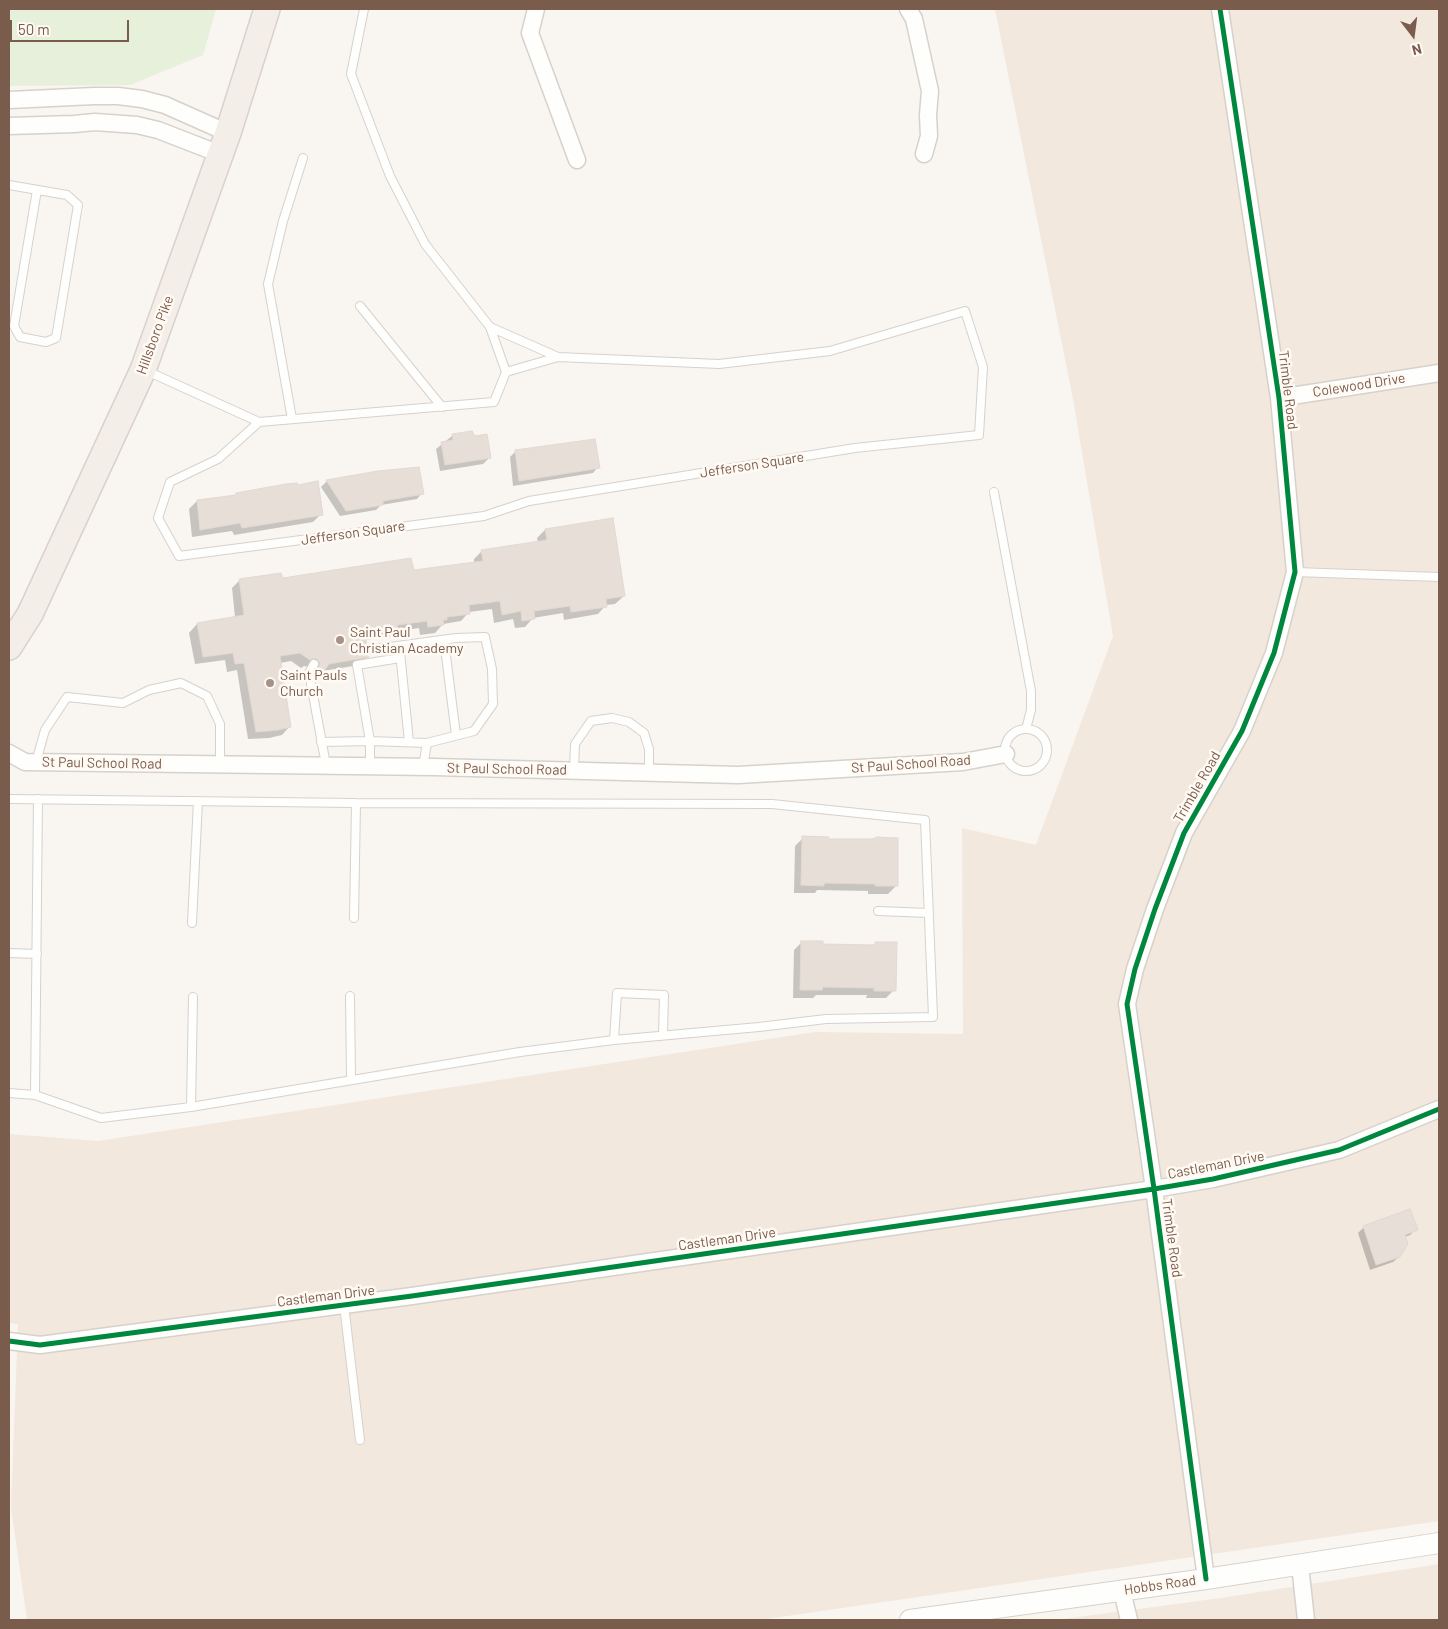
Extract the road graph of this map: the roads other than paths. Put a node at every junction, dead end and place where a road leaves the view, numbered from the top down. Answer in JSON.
{"nodes":[{"id":1,"x":267,"y":9,"type":"edge"},
{"id":2,"x":364,"y":9,"type":"edge"},
{"id":3,"x":536,"y":9,"type":"edge"},
{"id":4,"x":908,"y":9,"type":"edge"},
{"id":5,"x":1220,"y":9,"type":"edge"},
{"id":6,"x":9,"y":100,"type":"edge"},
{"id":7,"x":9,"y":126,"type":"edge"},
{"id":8,"x":224,"y":144,"type":"junction"},
{"id":9,"x":924,"y":154,"type":"dead end"},
{"id":10,"x":303,"y":158,"type":"dead end"},
{"id":11,"x":576,"y":160,"type":"dead end"},
{"id":12,"x":9,"y":185,"type":"edge"},
{"id":13,"x":37,"y":190,"type":"junction"},
{"id":14,"x":360,"y":306,"type":"dead end"},
{"id":15,"x":490,"y":327,"type":"junction"},
{"id":16,"x":558,"y":356,"type":"junction"},
{"id":17,"x":143,"y":370,"type":"junction"},
{"id":18,"x":506,"y":372,"type":"junction"},
{"id":19,"x":1439,"y":373,"type":"edge"},
{"id":20,"x":1280,"y":398,"type":"junction"},
{"id":21,"x":442,"y":406,"type":"junction"},
{"id":22,"x":292,"y":419,"type":"junction"},
{"id":23,"x":259,"y":422,"type":"junction"},
{"id":24,"x":994,"y":492,"type":"dead end"},
{"id":25,"x":1295,"y":572,"type":"junction"},
{"id":26,"x":1439,"y":577,"type":"edge"},
{"id":27,"x":444,"y":640,"type":"junction"},
{"id":28,"x":399,"y":646,"type":"junction"},
{"id":29,"x":9,"y":647,"type":"edge"},
{"id":30,"x":368,"y":650,"type":"dead end"},
{"id":31,"x":400,"y":658,"type":"junction"},
{"id":32,"x":314,"y":664,"type":"dead end"},
{"id":33,"x":1026,"y":729,"type":"junction"},
{"id":34,"x":456,"y":735,"type":"junction"},
{"id":35,"x":370,"y":741,"type":"junction"},
{"id":36,"x":321,"y":742,"type":"junction"},
{"id":37,"x":409,"y":742,"type":"junction"},
{"id":38,"x":427,"y":743,"type":"junction"},
{"id":39,"x":9,"y":754,"type":"edge"},
{"id":40,"x":1006,"y":754,"type":"junction"},
{"id":41,"x":36,"y":762,"type":"junction"},
{"id":42,"x":220,"y":764,"type":"junction"},
{"id":43,"x":326,"y":765,"type":"junction"},
{"id":44,"x":370,"y":766,"type":"junction"},
{"id":45,"x":423,"y":767,"type":"junction"},
{"id":46,"x":574,"y":770,"type":"junction"},
{"id":47,"x":648,"y":773,"type":"junction"},
{"id":48,"x":9,"y":799,"type":"edge"},
{"id":49,"x":38,"y":799,"type":"junction"},
{"id":50,"x":198,"y":801,"type":"junction"},
{"id":51,"x":356,"y":803,"type":"junction"},
{"id":52,"x":878,"y":911,"type":"dead end"},
{"id":53,"x":929,"y":913,"type":"junction"},
{"id":54,"x":354,"y":918,"type":"dead end"},
{"id":55,"x":192,"y":922,"type":"dead end"},
{"id":56,"x":9,"y":953,"type":"edge"},
{"id":57,"x":37,"y":954,"type":"junction"},
{"id":58,"x":193,"y":996,"type":"dead end"},
{"id":59,"x":350,"y":996,"type":"dead end"},
{"id":60,"x":663,"y":1035,"type":"junction"},
{"id":61,"x":614,"y":1040,"type":"junction"},
{"id":62,"x":351,"y":1080,"type":"junction"},
{"id":63,"x":9,"y":1093,"type":"edge"},
{"id":64,"x":35,"y":1095,"type":"junction"},
{"id":65,"x":191,"y":1107,"type":"junction"},
{"id":66,"x":1439,"y":1109,"type":"edge"},
{"id":67,"x":1154,"y":1189,"type":"junction"},
{"id":68,"x":344,"y":1305,"type":"junction"},
{"id":69,"x":9,"y":1341,"type":"edge"},
{"id":70,"x":360,"y":1440,"type":"dead end"},
{"id":71,"x":1439,"y":1543,"type":"edge"},
{"id":72,"x":1300,"y":1565,"type":"junction"},
{"id":73,"x":1206,"y":1578,"type":"junction"},
{"id":74,"x":1122,"y":1591,"type":"junction"},
{"id":75,"x":1009,"y":1613,"type":"edge"},
{"id":76,"x":989,"y":1615,"type":"edge"},
{"id":77,"x":910,"y":1620,"type":"edge"},
{"id":78,"x":1129,"y":1620,"type":"edge"},
{"id":79,"x":1306,"y":1620,"type":"edge"}],
"edges":[{"from":1,"to":8,"type":"main road","name":"Hillsboro Pike"},
{"from":2,"to":15,"type":"lane","name":"Jefferson Square"},
{"from":3,"to":11,"type":"street"},
{"from":4,"to":9,"type":"street"},
{"from":5,"to":20,"type":"street","name":"Trimble Road"},
{"from":6,"to":8,"type":"street"},
{"from":7,"to":8,"type":"street"},
{"from":8,"to":17,"type":"main road","name":"Hillsboro Pike"},
{"from":10,"to":22,"type":"lane"},
{"from":12,"to":13,"type":"lane"},
{"from":13,"to":13,"type":"lane"},
{"from":14,"to":21,"type":"lane"},
{"from":15,"to":16,"type":"lane","name":"Jefferson Square"},
{"from":15,"to":18,"type":"lane","name":"Jefferson Square"},
{"from":16,"to":18,"type":"lane","name":"Jefferson Square"},
{"from":16,"to":23,"type":"lane","name":"Jefferson Square"},
{"from":17,"to":23,"type":"lane"},
{"from":17,"to":29,"type":"main road","name":"Hillsboro Pike"},
{"from":18,"to":21,"type":"lane"},
{"from":19,"to":20,"type":"street","name":"Colewood Drive"},
{"from":20,"to":25,"type":"street","name":"Trimble Road"},
{"from":21,"to":22,"type":"lane"},
{"from":22,"to":23,"type":"lane"},
{"from":24,"to":33,"type":"lane"},
{"from":25,"to":26,"type":"lane"},
{"from":25,"to":67,"type":"street","name":"Trimble Road"},
{"from":27,"to":28,"type":"lane"},
{"from":27,"to":34,"type":"lane"},
{"from":27,"to":34,"type":"lane"},
{"from":28,"to":30,"type":"lane"},
{"from":28,"to":31,"type":"lane"},
{"from":31,"to":35,"type":"lane"},
{"from":31,"to":37,"type":"lane"},
{"from":32,"to":36,"type":"lane"},
{"from":33,"to":40,"type":"lane"},
{"from":33,"to":40,"type":"lane"},
{"from":34,"to":38,"type":"lane"},
{"from":35,"to":36,"type":"lane"},
{"from":35,"to":37,"type":"lane"},
{"from":35,"to":44,"type":"lane"},
{"from":36,"to":43,"type":"lane"},
{"from":37,"to":38,"type":"lane"},
{"from":38,"to":45,"type":"lane"},
{"from":39,"to":41,"type":"street","name":"St Paul School Road"},
{"from":40,"to":47,"type":"street","name":"St Paul School Road"},
{"from":41,"to":42,"type":"street","name":"St Paul School Road"},
{"from":41,"to":42,"type":"lane"},
{"from":42,"to":43,"type":"street","name":"St Paul School Road"},
{"from":43,"to":44,"type":"street","name":"St Paul School Road"},
{"from":44,"to":45,"type":"street","name":"St Paul School Road"},
{"from":45,"to":46,"type":"street","name":"St Paul School Road"},
{"from":46,"to":47,"type":"street","name":"St Paul School Road"},
{"from":46,"to":47,"type":"lane"},
{"from":48,"to":49,"type":"lane"},
{"from":49,"to":50,"type":"lane"},
{"from":49,"to":57,"type":"lane"},
{"from":50,"to":51,"type":"lane"},
{"from":50,"to":55,"type":"lane"},
{"from":51,"to":53,"type":"lane"},
{"from":51,"to":54,"type":"lane"},
{"from":52,"to":53,"type":"lane"},
{"from":53,"to":60,"type":"lane"},
{"from":56,"to":57,"type":"lane"},
{"from":57,"to":64,"type":"lane"},
{"from":58,"to":65,"type":"lane"},
{"from":59,"to":62,"type":"lane"},
{"from":60,"to":61,"type":"lane"},
{"from":60,"to":61,"type":"lane"},
{"from":61,"to":62,"type":"lane"},
{"from":62,"to":65,"type":"lane"},
{"from":63,"to":64,"type":"lane"},
{"from":64,"to":65,"type":"lane"},
{"from":66,"to":67,"type":"street","name":"Castleman Drive"},
{"from":67,"to":68,"type":"street","name":"Castleman Drive"},
{"from":67,"to":73,"type":"street","name":"Trimble Road"},
{"from":68,"to":69,"type":"street","name":"Castleman Drive"},
{"from":68,"to":70,"type":"lane"},
{"from":71,"to":72,"type":"street","name":"Hobbs Road"},
{"from":72,"to":73,"type":"street","name":"Hobbs Road"},
{"from":72,"to":79,"type":"street"},
{"from":73,"to":74,"type":"street","name":"Hobbs Road"},
{"from":74,"to":75,"type":"street","name":"Hobbs Road"},
{"from":74,"to":78,"type":"street"},
{"from":75,"to":76,"type":"street","name":"Hobbs Road"},
{"from":76,"to":77,"type":"street","name":"Hobbs Road"}]}
